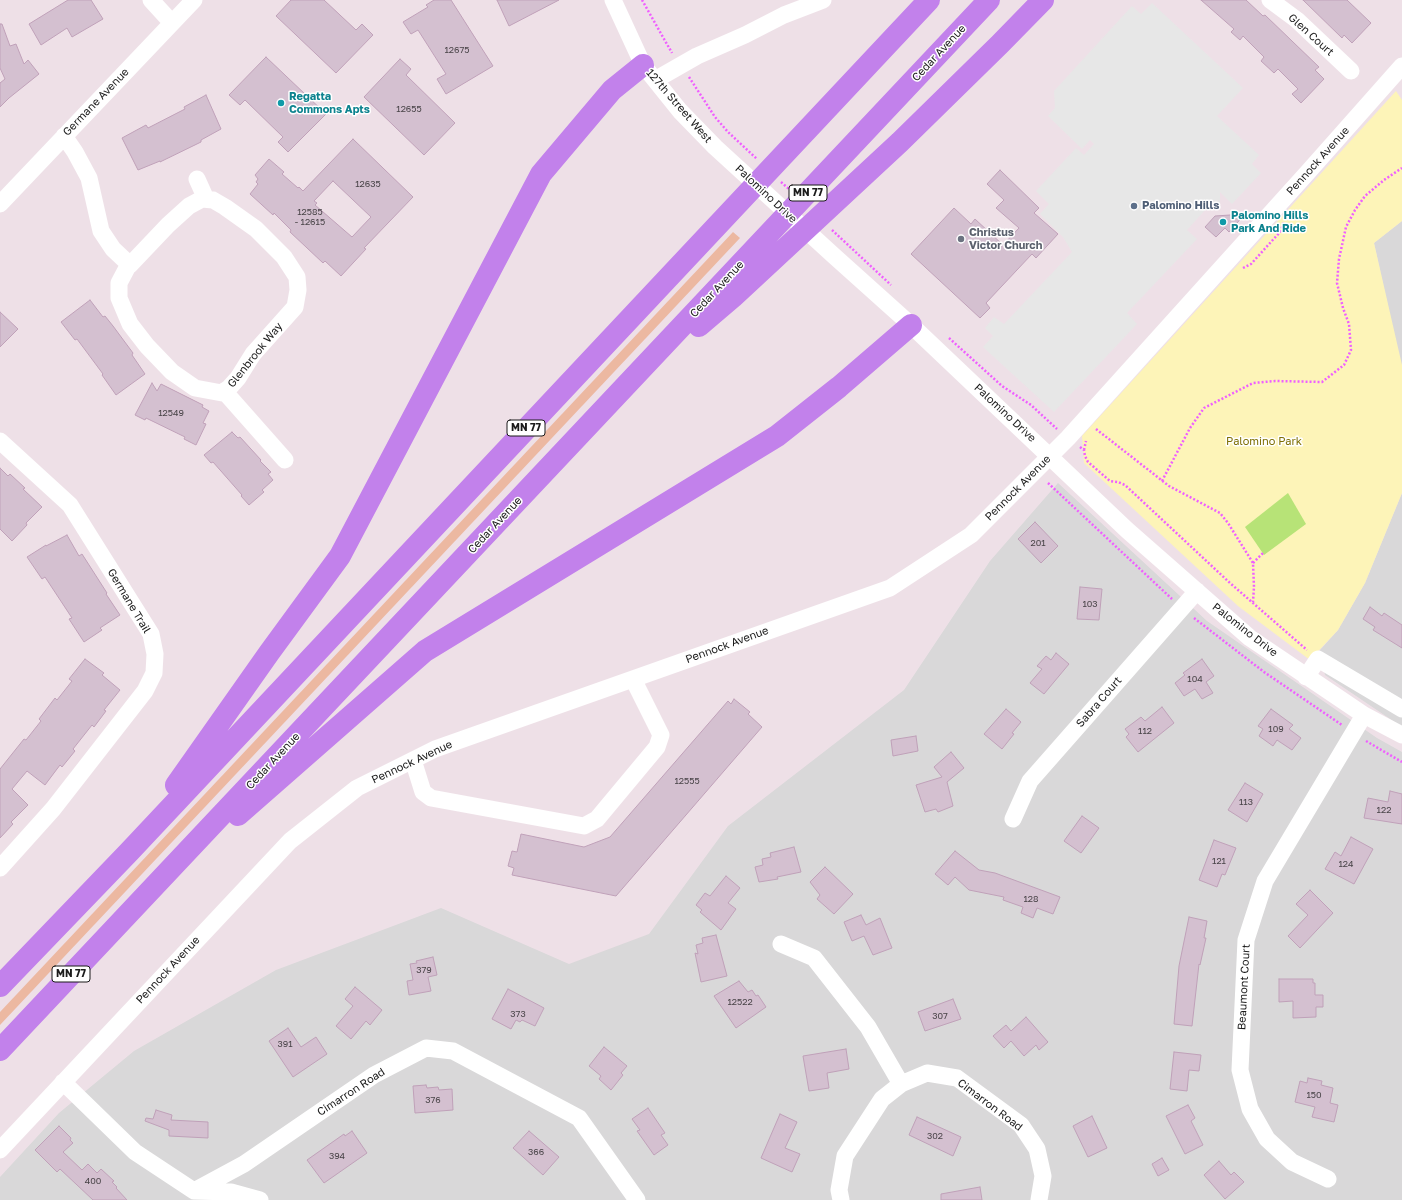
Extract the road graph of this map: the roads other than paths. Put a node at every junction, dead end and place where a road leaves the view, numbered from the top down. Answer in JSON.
{"nodes":[{"id":1,"x":151,"y":0,"type":"edge"},
{"id":2,"x":194,"y":0,"type":"edge"},
{"id":3,"x":613,"y":0,"type":"edge"},
{"id":4,"x":780,"y":0,"type":"edge"},
{"id":5,"x":795,"y":0,"type":"edge"},
{"id":6,"x":822,"y":0,"type":"edge"},
{"id":7,"x":989,"y":0,"type":"edge"},
{"id":8,"x":1043,"y":0,"type":"edge"},
{"id":9,"x":1270,"y":0,"type":"edge"},
{"id":10,"x":927,"y":2,"type":"edge"},
{"id":11,"x":172,"y":23,"type":"junction"},
{"id":12,"x":1351,"y":71,"type":"dead end"},
{"id":13,"x":649,"y":72,"type":"junction"},
{"id":14,"x":1399,"y":76,"type":"edge"},
{"id":15,"x":64,"y":136,"type":"junction"},
{"id":16,"x":715,"y":147,"type":"joint"},
{"id":17,"x":197,"y":179,"type":"dead end"},
{"id":18,"x":206,"y":199,"type":"junction"},
{"id":19,"x":0,"y":204,"type":"edge"},
{"id":20,"x":130,"y":265,"type":"junction"},
{"id":21,"x":911,"y":325,"type":"junction"},
{"id":22,"x":626,"y":387,"type":"junction"},
{"id":23,"x":224,"y":391,"type":"junction"},
{"id":24,"x":0,"y":441,"type":"edge"},
{"id":25,"x":1050,"y":456,"type":"junction"},
{"id":26,"x":285,"y":460,"type":"dead end"},
{"id":27,"x":1196,"y":592,"type":"junction"},
{"id":28,"x":1306,"y":676,"type":"junction"},
{"id":29,"x":633,"y":679,"type":"junction"},
{"id":30,"x":1402,"y":709,"type":"edge"},
{"id":31,"x":1364,"y":715,"type":"junction"},
{"id":32,"x":1402,"y":735,"type":"edge"},
{"id":33,"x":413,"y":760,"type":"junction"},
{"id":34,"x":1014,"y":819,"type":"dead end"},
{"id":35,"x":129,"y":852,"type":"junction"},
{"id":36,"x":0,"y":868,"type":"edge"},
{"id":37,"x":142,"y":899,"type":"junction"},
{"id":38,"x":781,"y":944,"type":"dead end"},
{"id":39,"x":0,"y":986,"type":"edge"},
{"id":40,"x":0,"y":1050,"type":"edge"},
{"id":41,"x":63,"y":1082,"type":"junction"},
{"id":42,"x":902,"y":1084,"type":"junction"},
{"id":43,"x":0,"y":1150,"type":"edge"},
{"id":44,"x":1328,"y":1179,"type":"dead end"},
{"id":45,"x":194,"y":1195,"type":"edge"},
{"id":46,"x":260,"y":1200,"type":"edge"},
{"id":47,"x":637,"y":1200,"type":"edge"},
{"id":48,"x":841,"y":1200,"type":"edge"},
{"id":49,"x":1039,"y":1200,"type":"edge"}],
"edges":[{"from":1,"to":11,"type":"street"},
{"from":2,"to":11,"type":"street","name":"Germane Avenue"},
{"from":3,"to":13,"type":"street","name":"127th Street West"},
{"from":4,"to":5,"type":"street"},
{"from":6,"to":13,"type":"street"},
{"from":7,"to":22,"type":"highway","name":"Cedar Avenue","number":"MN 77"},
{"from":8,"to":22,"type":"highway"},
{"from":9,"to":12,"type":"street","name":"Glen Court"},
{"from":10,"to":35,"type":"highway","number":"MN 77"},
{"from":11,"to":15,"type":"street","name":"Germane Avenue"},
{"from":13,"to":16,"type":"street","name":"127th Street West"},
{"from":13,"to":35,"type":"highway"},
{"from":14,"to":25,"type":"street","name":"Pennock Avenue"},
{"from":15,"to":19,"type":"street","name":"Germane Avenue"},
{"from":15,"to":20,"type":"street"},
{"from":16,"to":21,"type":"street","name":"Palomino Drive"},
{"from":17,"to":18,"type":"street"},
{"from":18,"to":20,"type":"street","name":"Glenbrook Way"},
{"from":18,"to":23,"type":"street","name":"Glenbrook Way"},
{"from":20,"to":23,"type":"street","name":"Glenbrook Way"},
{"from":21,"to":25,"type":"street","name":"Palomino Drive"},
{"from":21,"to":37,"type":"highway"},
{"from":22,"to":37,"type":"highway","name":"Cedar Avenue","number":"MN 77"},
{"from":23,"to":26,"type":"street","name":"Glenbrook Way"},
{"from":24,"to":36,"type":"street","name":"Germane Trail"},
{"from":25,"to":27,"type":"street","name":"Palomino Drive"},
{"from":25,"to":29,"type":"street","name":"Pennock Avenue"},
{"from":27,"to":28,"type":"street","name":"Palomino Drive"},
{"from":27,"to":34,"type":"street","name":"Sabra Court"},
{"from":28,"to":30,"type":"street"},
{"from":28,"to":31,"type":"street","name":"Palomino Drive"},
{"from":29,"to":33,"type":"street","name":"Pennock Avenue"},
{"from":29,"to":33,"type":"street"},
{"from":31,"to":32,"type":"street","name":"Palomino Drive"},
{"from":31,"to":44,"type":"street","name":"Beaumont Court"},
{"from":33,"to":41,"type":"street","name":"Pennock Avenue"},
{"from":35,"to":39,"type":"highway","number":"MN 77"},
{"from":37,"to":40,"type":"highway","name":"Cedar Avenue","number":"MN 77"},
{"from":38,"to":42,"type":"street"},
{"from":41,"to":43,"type":"street","name":"Pennock Avenue"},
{"from":41,"to":45,"type":"street"},
{"from":42,"to":48,"type":"street","name":"Cimarron Road"},
{"from":42,"to":49,"type":"street","name":"Cimarron Road"},
{"from":45,"to":46,"type":"street"},
{"from":45,"to":47,"type":"street","name":"Cimarron Road"}]}
